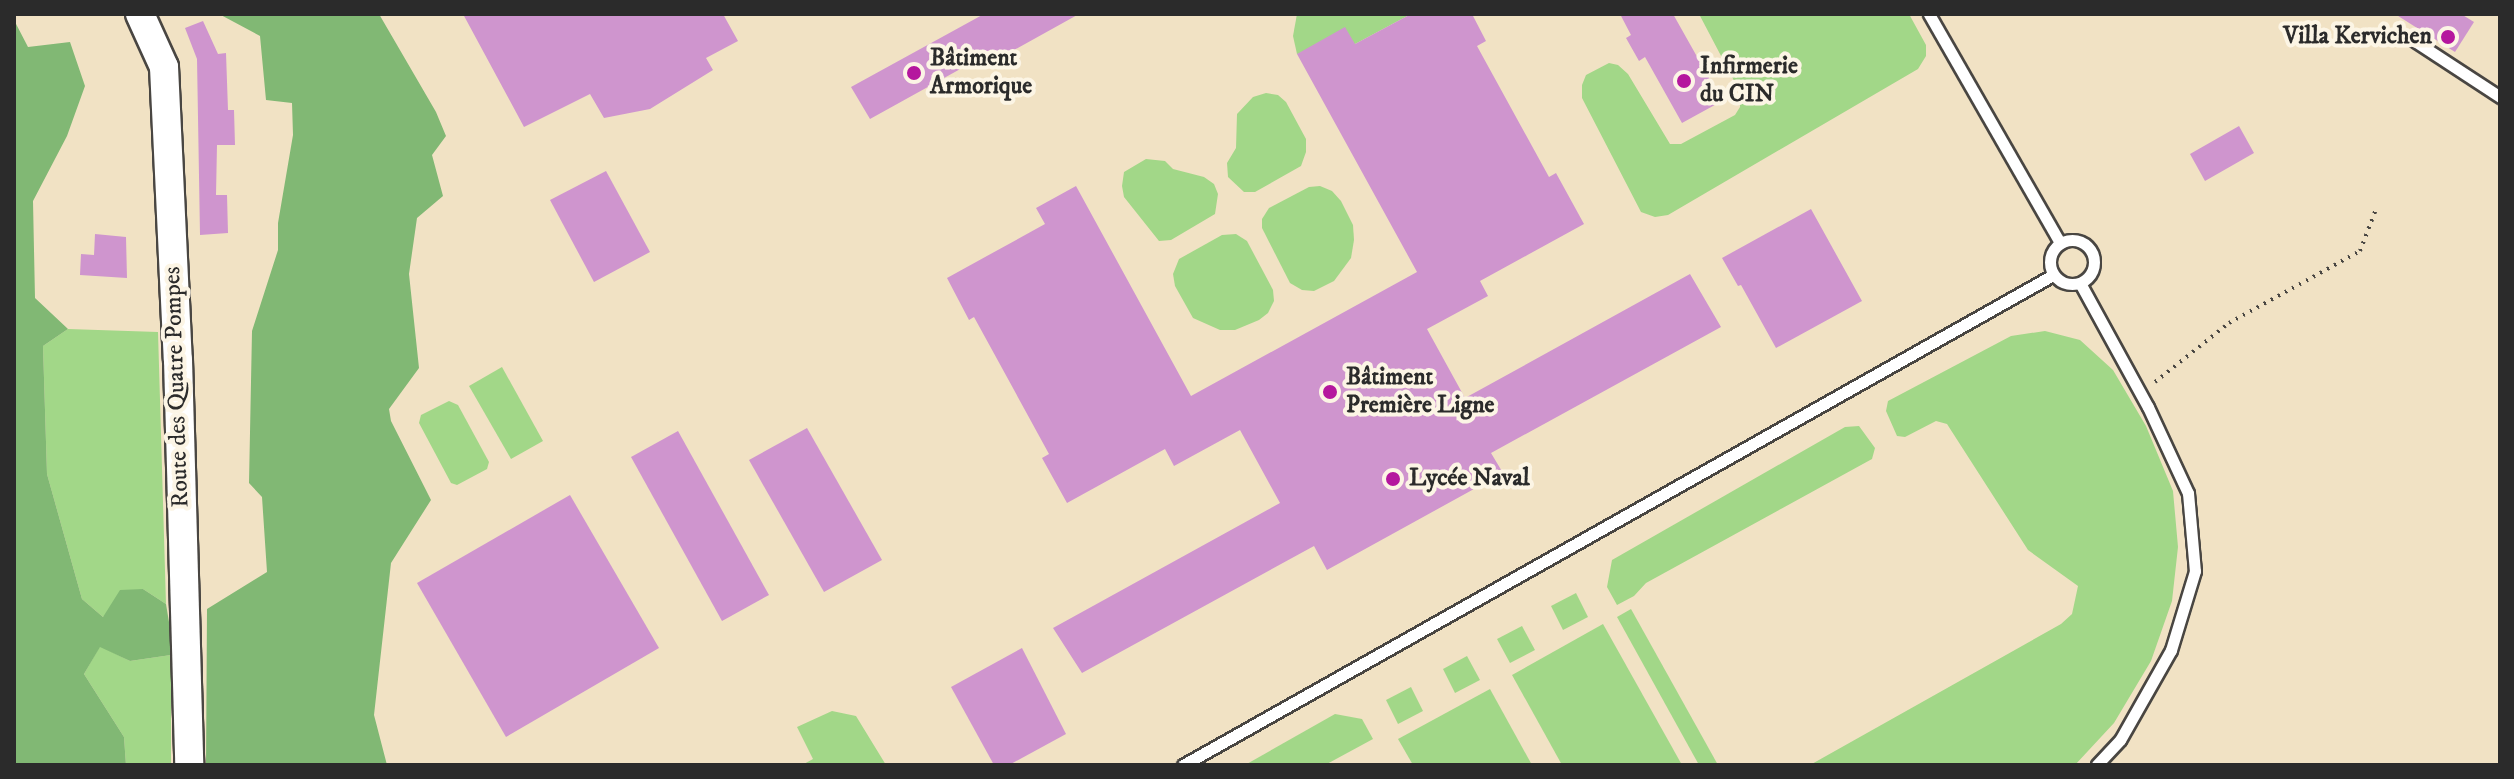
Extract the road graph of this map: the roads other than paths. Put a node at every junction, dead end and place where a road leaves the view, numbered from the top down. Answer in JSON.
{"nodes":[{"id":1,"x":140,"y":14,"type":"edge"},
{"id":2,"x":1929,"y":14,"type":"edge"},
{"id":3,"x":2410,"y":38,"type":"dead end"},
{"id":4,"x":2500,"y":97,"type":"edge"},
{"id":5,"x":2060,"y":243,"type":"junction"},
{"id":6,"x":2053,"y":275,"type":"junction"},
{"id":7,"x":2080,"y":283,"type":"junction"},
{"id":8,"x":189,"y":765,"type":"edge"},
{"id":9,"x":1183,"y":765,"type":"edge"},
{"id":10,"x":2097,"y":765,"type":"edge"}],
"edges":[{"from":1,"to":8,"type":"street","name":"Route des Quatre Pompes"},
{"from":2,"to":5,"type":"lane"},
{"from":3,"to":4,"type":"lane"},
{"from":5,"to":6,"type":"lane"},
{"from":5,"to":7,"type":"lane"},
{"from":6,"to":7,"type":"lane"},
{"from":6,"to":9,"type":"lane"},
{"from":7,"to":10,"type":"lane"}]}
